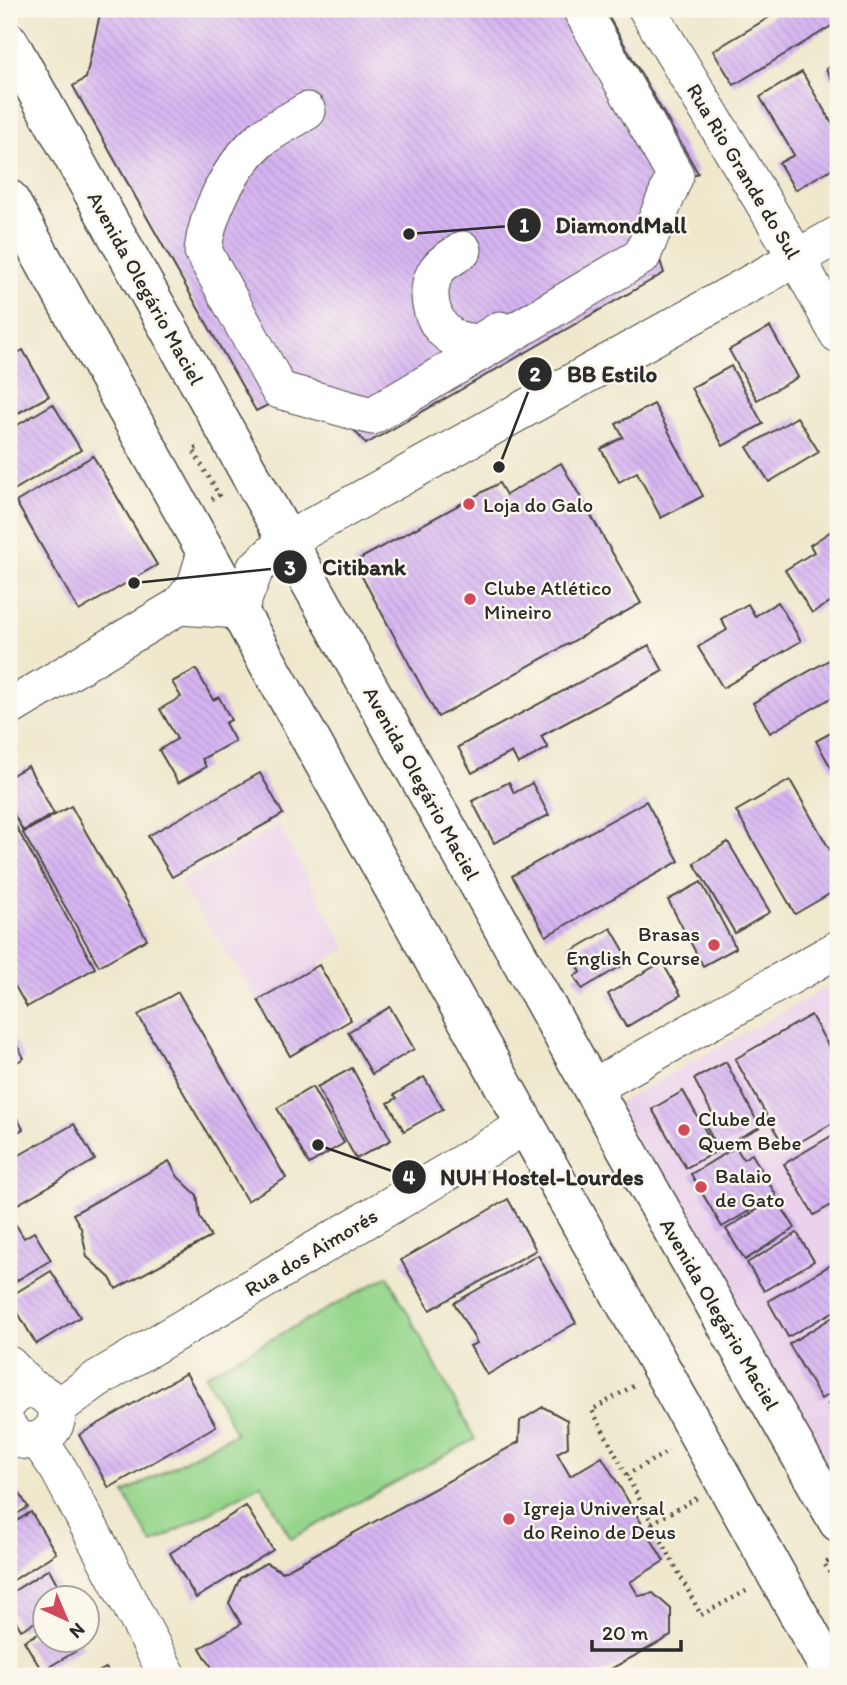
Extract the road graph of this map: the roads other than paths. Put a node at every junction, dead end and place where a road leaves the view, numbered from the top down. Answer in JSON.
{"nodes":[{"id":1,"x":566,"y":9,"type":"edge"},
{"id":2,"x":581,"y":9,"type":"edge"},
{"id":3,"x":647,"y":9,"type":"edge"},
{"id":4,"x":9,"y":42,"type":"edge"},
{"id":5,"x":307,"y":111,"type":"dead end"},
{"id":6,"x":9,"y":199,"type":"edge"},
{"id":7,"x":838,"y":235,"type":"edge"},
{"id":8,"x":463,"y":250,"type":"dead end"},
{"id":9,"x":797,"y":258,"type":"junction"},
{"id":10,"x":838,"y":334,"type":"edge"},
{"id":11,"x":286,"y":541,"type":"junction"},
{"id":12,"x":206,"y":552,"type":"junction"},
{"id":13,"x":179,"y":606,"type":"junction"},
{"id":14,"x":239,"y":610,"type":"junction"},
{"id":15,"x":9,"y":708,"type":"edge"},
{"id":16,"x":838,"y":949,"type":"edge"},
{"id":17,"x":592,"y":1088,"type":"junction"},
{"id":18,"x":525,"y":1126,"type":"junction"},
{"id":19,"x":27,"y":1414,"type":"edge"},
{"id":20,"x":838,"y":1522,"type":"edge"},
{"id":21,"x":831,"y":1673,"type":"edge"},
{"id":22,"x":168,"y":1676,"type":"edge"}],
"edges":[{"from":1,"to":8,"type":"street"},
{"from":2,"to":5,"type":"street"},
{"from":3,"to":9,"type":"street","name":"Rua Rio Grande do Sul"},
{"from":4,"to":11,"type":"main road","name":"Avenida Olegário Maciel"},
{"from":6,"to":12,"type":"main road"},
{"from":7,"to":9,"type":"street"},
{"from":9,"to":10,"type":"street","name":"Rua Rio Grande do Sul"},
{"from":9,"to":11,"type":"street"},
{"from":11,"to":14,"type":"street"},
{"from":11,"to":17,"type":"main road","name":"Avenida Olegário Maciel"},
{"from":12,"to":13,"type":"street"},
{"from":12,"to":14,"type":"main road"},
{"from":13,"to":14,"type":"street"},
{"from":13,"to":15,"type":"street"},
{"from":14,"to":18,"type":"main road"},
{"from":16,"to":17,"type":"street"},
{"from":17,"to":20,"type":"main road","name":"Avenida Olegário Maciel"},
{"from":18,"to":19,"type":"street","name":"Rua dos Aimorés"},
{"from":18,"to":21,"type":"main road"},
{"from":19,"to":22,"type":"street"}]}
